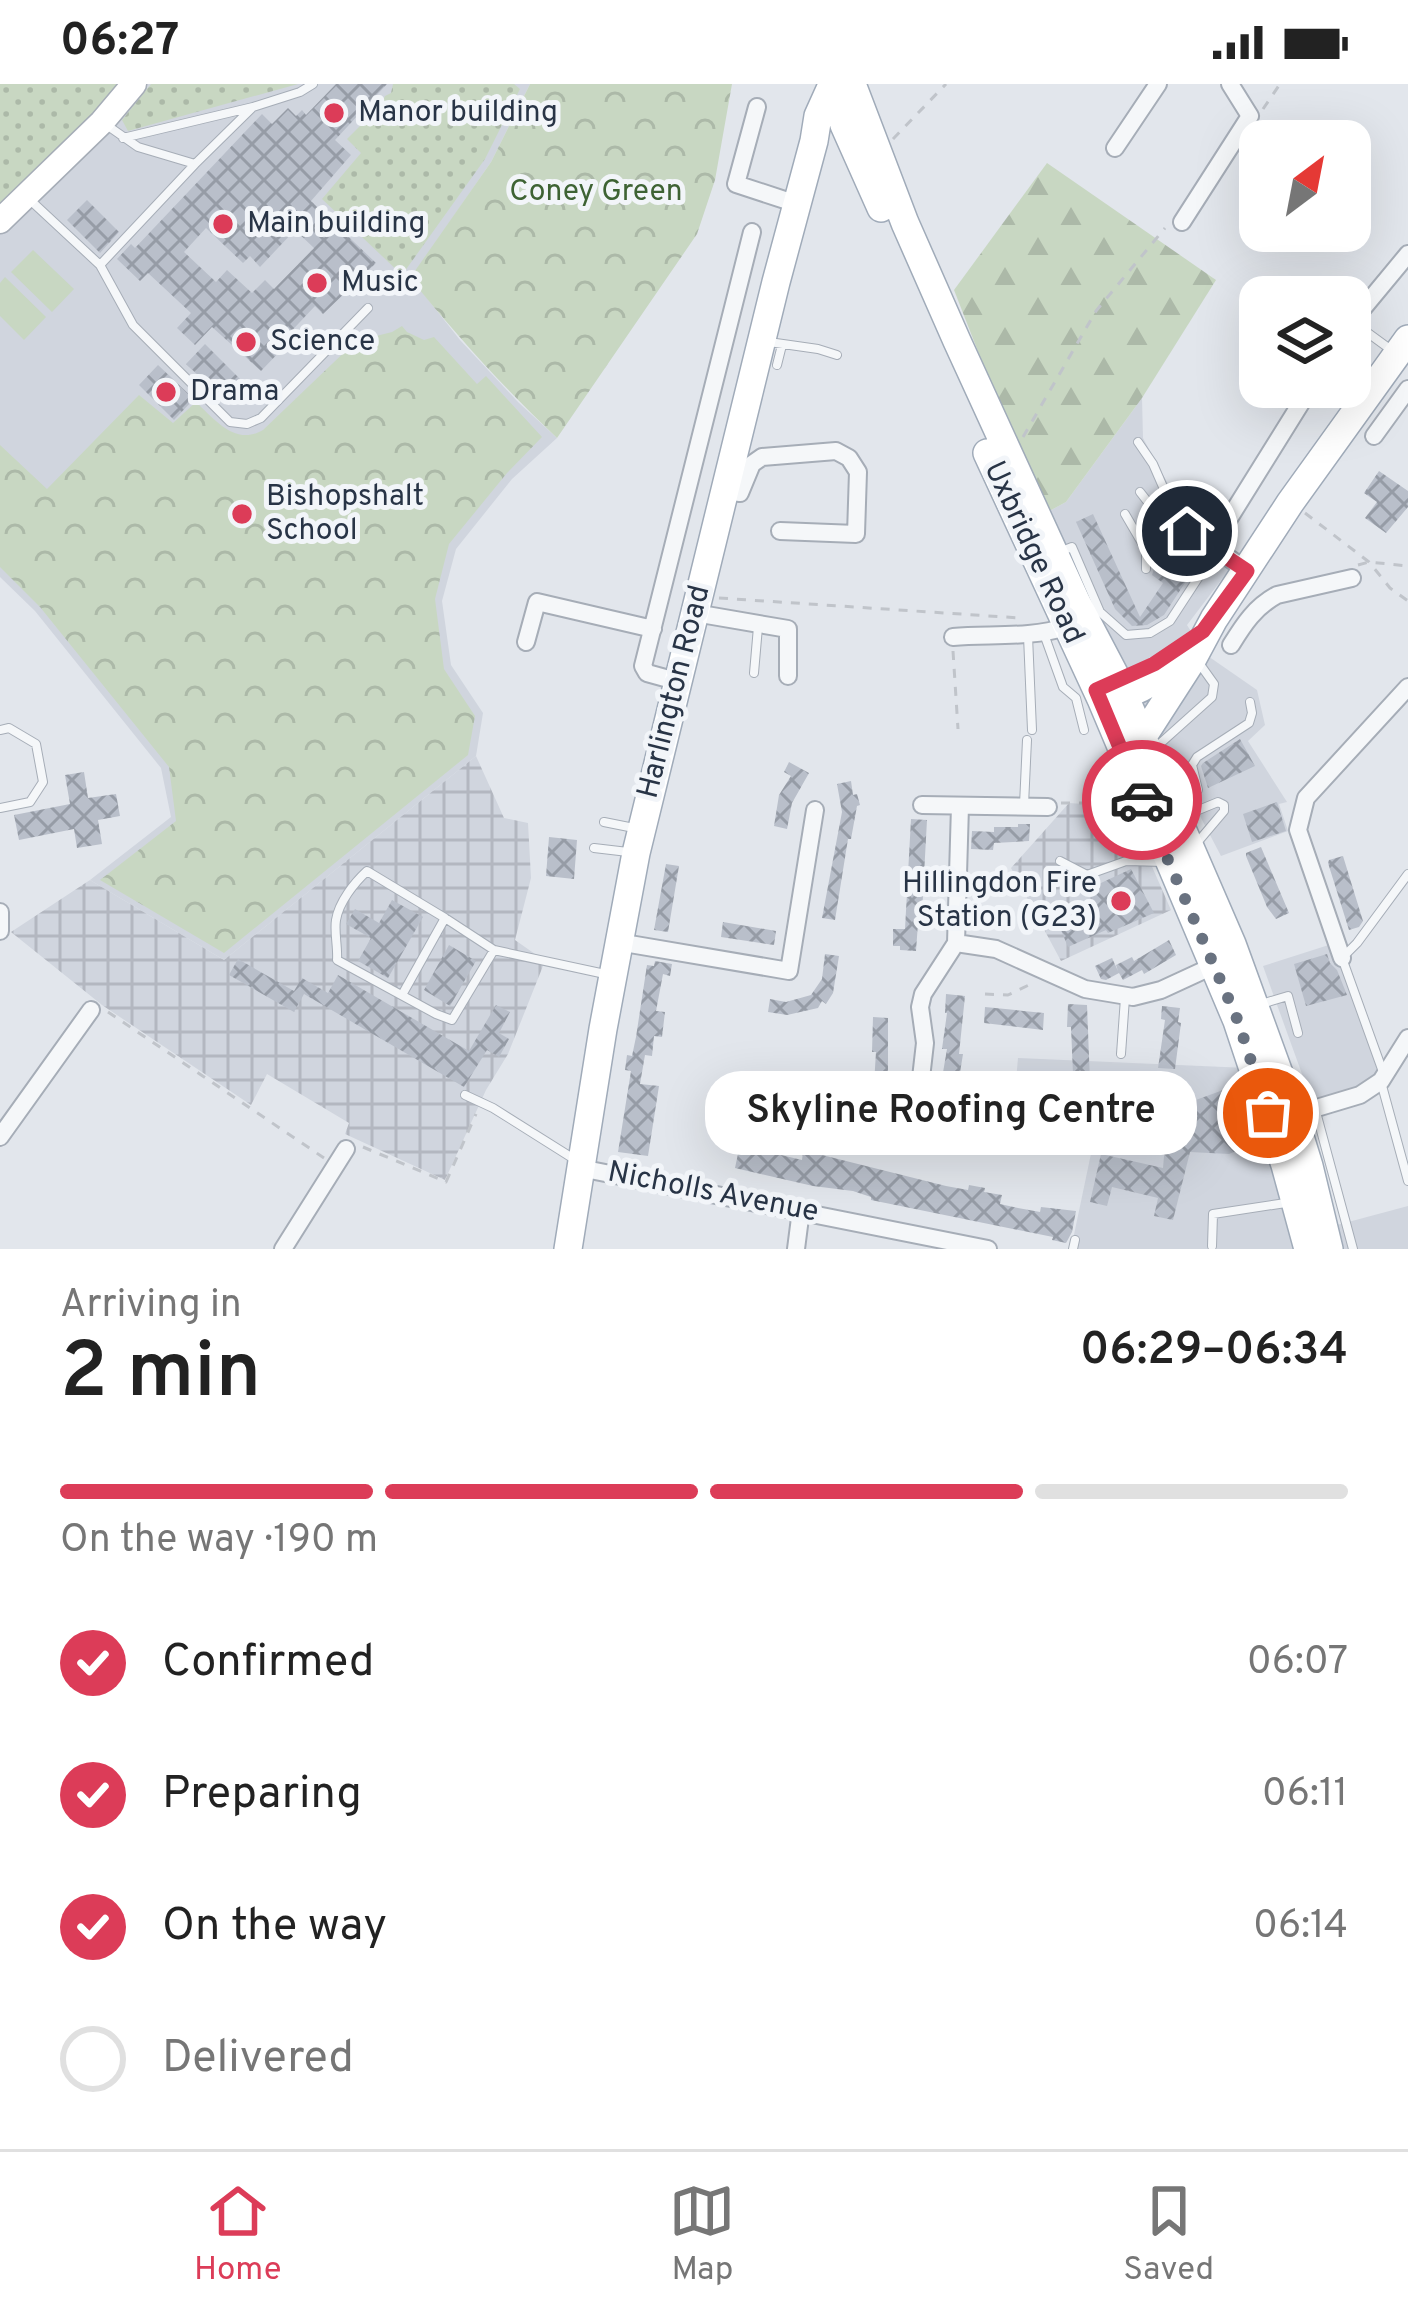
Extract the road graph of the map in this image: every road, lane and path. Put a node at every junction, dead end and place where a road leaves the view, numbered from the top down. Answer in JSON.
{"nodes":[{"id":1,"x":134,"y":84,"type":"edge"},
{"id":2,"x":313,"y":84,"type":"edge"},
{"id":3,"x":946,"y":84,"type":"edge"},
{"id":4,"x":1158,"y":84,"type":"edge"},
{"id":5,"x":1229,"y":84,"type":"edge"},
{"id":6,"x":1280,"y":84,"type":"edge"},
{"id":7,"x":832,"y":85,"type":"edge"},
{"id":8,"x":852,"y":106,"type":"edge"},
{"id":9,"x":253,"y":107,"type":"junction"},
{"id":10,"x":757,"y":107,"type":"dead end"},
{"id":11,"x":1250,"y":116,"type":"junction"},
{"id":12,"x":112,"y":129,"type":"junction"},
{"id":13,"x":814,"y":141,"type":"junction"},
{"id":14,"x":886,"y":146,"type":"dead end"},
{"id":15,"x":1115,"y":148,"type":"dead end"},
{"id":16,"x":196,"y":164,"type":"junction"},
{"id":17,"x":25,"y":195,"type":"junction"},
{"id":18,"x":797,"y":204,"type":"junction"},
{"id":19,"x":0,"y":221,"type":"edge"},
{"id":20,"x":1182,"y":222,"type":"joint"},
{"id":21,"x":752,"y":232,"type":"dead end"},
{"id":22,"x":1408,"y":254,"type":"edge"},
{"id":23,"x":100,"y":265,"type":"junction"},
{"id":24,"x":1371,"y":299,"type":"edge"},
{"id":25,"x":368,"y":308,"type":"dead end"},
{"id":26,"x":1371,"y":331,"type":"edge"},
{"id":27,"x":772,"y":343,"type":"junction"},
{"id":28,"x":1405,"y":344,"type":"edge"},
{"id":29,"x":837,"y":355,"type":"dead end"},
{"id":30,"x":777,"y":365,"type":"dead end"},
{"id":31,"x":1408,"y":389,"type":"edge"},
{"id":32,"x":710,"y":402,"type":"junction"},
{"id":33,"x":1298,"y":408,"type":"edge"},
{"id":34,"x":744,"y":410,"type":"junction"},
{"id":35,"x":1374,"y":436,"type":"dead end"},
{"id":36,"x":1138,"y":442,"type":"dead end"},
{"id":37,"x":1010,"y":460,"type":"junction"},
{"id":38,"x":725,"y":491,"type":"junction"},
{"id":39,"x":1140,"y":492,"type":"dead end"},
{"id":40,"x":1290,"y":503,"type":"junction"},
{"id":41,"x":1174,"y":512,"type":"junction"},
{"id":42,"x":1125,"y":514,"type":"dead end"},
{"id":43,"x":1165,"y":524,"type":"junction"},
{"id":44,"x":780,"y":531,"type":"dead end"},
{"id":45,"x":1214,"y":549,"type":"junction"},
{"id":46,"x":1146,"y":550,"type":"junction"},
{"id":47,"x":1054,"y":554,"type":"junction"},
{"id":48,"x":1373,"y":562,"type":"dead end"},
{"id":49,"x":1408,"y":566,"type":"edge"},
{"id":50,"x":1146,"y":569,"type":"dead end"},
{"id":51,"x":1247,"y":571,"type":"junction"},
{"id":52,"x":1352,"y":578,"type":"dead end"},
{"id":53,"x":1408,"y":601,"type":"edge"},
{"id":54,"x":697,"y":605,"type":"junction"},
{"id":55,"x":758,"y":625,"type":"junction"},
{"id":56,"x":1216,"y":627,"type":"junction"},
{"id":57,"x":653,"y":628,"type":"junction"},
{"id":58,"x":1050,"y":628,"type":"junction"},
{"id":59,"x":952,"y":637,"type":"joint"},
{"id":60,"x":526,"y":642,"type":"dead end"},
{"id":61,"x":1231,"y":645,"type":"dead end"},
{"id":62,"x":754,"y":673,"type":"dead end"},
{"id":63,"x":788,"y":676,"type":"dead end"},
{"id":64,"x":676,"y":681,"type":"junction"},
{"id":65,"x":1062,"y":686,"type":"junction"},
{"id":66,"x":1408,"y":687,"type":"edge"},
{"id":67,"x":1106,"y":689,"type":"junction"},
{"id":68,"x":1250,"y":702,"type":"dead end"},
{"id":69,"x":958,"y":729,"type":"dead end"},
{"id":70,"x":0,"y":730,"type":"edge"},
{"id":71,"x":1032,"y":730,"type":"dead end"},
{"id":72,"x":1084,"y":730,"type":"dead end"},
{"id":73,"x":1028,"y":740,"type":"dead end"},
{"id":74,"x":1146,"y":746,"type":"junction"},
{"id":75,"x":1143,"y":803,"type":"junction"},
{"id":76,"x":922,"y":805,"type":"dead end"},
{"id":77,"x":960,"y":806,"type":"junction"},
{"id":78,"x":1024,"y":807,"type":"junction"},
{"id":79,"x":1048,"y":807,"type":"joint"},
{"id":80,"x":0,"y":808,"type":"edge"},
{"id":81,"x":815,"y":810,"type":"dead end"},
{"id":82,"x":1175,"y":813,"type":"junction"},
{"id":83,"x":604,"y":822,"type":"dead end"},
{"id":84,"x":639,"y":841,"type":"junction"},
{"id":85,"x":594,"y":848,"type":"dead end"},
{"id":86,"x":1180,"y":857,"type":"junction"},
{"id":87,"x":1060,"y":861,"type":"dead end"},
{"id":88,"x":1408,"y":874,"type":"edge"},
{"id":89,"x":0,"y":912,"type":"edge"},
{"id":90,"x":445,"y":918,"type":"junction"},
{"id":91,"x":0,"y":931,"type":"edge"},
{"id":92,"x":619,"y":942,"type":"junction"},
{"id":93,"x":956,"y":943,"type":"junction"},
{"id":94,"x":494,"y":950,"type":"junction"},
{"id":95,"x":1342,"y":958,"type":"junction"},
{"id":96,"x":1213,"y":966,"type":"junction"},
{"id":97,"x":1051,"y":974,"type":"junction"},
{"id":98,"x":612,"y":976,"type":"junction"},
{"id":99,"x":985,"y":994,"type":"dead end"},
{"id":100,"x":402,"y":995,"type":"junction"},
{"id":101,"x":1125,"y":996,"type":"junction"},
{"id":102,"x":91,"y":1010,"type":"joint"},
{"id":103,"x":1247,"y":1013,"type":"junction"},
{"id":104,"x":1298,"y":1033,"type":"dead end"},
{"id":105,"x":1408,"y":1038,"type":"edge"},
{"id":106,"x":1121,"y":1054,"type":"dead end"},
{"id":107,"x":1382,"y":1077,"type":"junction"},
{"id":108,"x":921,"y":1078,"type":"dead end"},
{"id":109,"x":465,"y":1095,"type":"dead end"},
{"id":110,"x":481,"y":1103,"type":"junction"},
{"id":111,"x":1292,"y":1113,"type":"junction"},
{"id":112,"x":0,"y":1137,"type":"edge"},
{"id":113,"x":341,"y":1158,"type":"junction"},
{"id":114,"x":580,"y":1165,"type":"junction"},
{"id":115,"x":1408,"y":1179,"type":"edge"},
{"id":116,"x":1293,"y":1202,"type":"junction"},
{"id":117,"x":801,"y":1210,"type":"junction"},
{"id":118,"x":1212,"y":1246,"type":"dead end"},
{"id":119,"x":283,"y":1249,"type":"edge"},
{"id":120,"x":568,"y":1249,"type":"edge"},
{"id":121,"x":796,"y":1249,"type":"edge"},
{"id":122,"x":988,"y":1249,"type":"edge"},
{"id":123,"x":1308,"y":1249,"type":"edge"},
{"id":124,"x":1329,"y":1249,"type":"edge"},
{"id":125,"x":1353,"y":1249,"type":"edge"}],
"edges":[{"from":1,"to":12,"type":"street"},
{"from":2,"to":9,"type":"lane"},
{"from":3,"to":14,"type":"path"},
{"from":4,"to":15,"type":"street"},
{"from":5,"to":11,"type":"street"},
{"from":6,"to":11,"type":"path"},
{"from":7,"to":8,"type":"main road","name":"Uxbridge Road"},
{"from":7,"to":13,"type":"main road","name":"Harlington Road"},
{"from":8,"to":13,"type":"main road"},
{"from":8,"to":37,"type":"main road","name":"Uxbridge Road"},
{"from":8,"to":58,"type":"main road","name":"Uxbridge Road"},
{"from":9,"to":12,"type":"lane"},
{"from":9,"to":16,"type":"lane"},
{"from":10,"to":18,"type":"street"},
{"from":11,"to":20,"type":"street"},
{"from":12,"to":16,"type":"lane"},
{"from":12,"to":17,"type":"street"},
{"from":13,"to":18,"type":"main road","name":"Harlington Road"},
{"from":16,"to":23,"type":"lane"},
{"from":17,"to":19,"type":"street"},
{"from":17,"to":23,"type":"lane"},
{"from":18,"to":27,"type":"main road","name":"Harlington Road"},
{"from":20,"to":37,"type":"path"},
{"from":21,"to":32,"type":"street"},
{"from":22,"to":24,"type":"street"},
{"from":23,"to":25,"type":"lane"},
{"from":26,"to":28,"type":"lane"},
{"from":27,"to":29,"type":"lane"},
{"from":27,"to":30,"type":"lane"},
{"from":27,"to":34,"type":"main road","name":"Harlington Road"},
{"from":28,"to":40,"type":"main road"},
{"from":31,"to":35,"type":"street"},
{"from":32,"to":34,"type":"street"},
{"from":32,"to":57,"type":"street"},
{"from":33,"to":45,"type":"street"},
{"from":34,"to":38,"type":"main road","name":"Harlington Road"},
{"from":36,"to":41,"type":"lane"},
{"from":37,"to":47,"type":"main road","name":"Uxbridge Road"},
{"from":38,"to":44,"type":"street"},
{"from":38,"to":54,"type":"main road","name":"Harlington Road"},
{"from":39,"to":43,"type":"lane"},
{"from":40,"to":51,"type":"main road"},
{"from":40,"to":53,"type":"path"},
{"from":41,"to":43,"type":"lane"},
{"from":41,"to":45,"type":"lane"},
{"from":42,"to":46,"type":"lane"},
{"from":43,"to":46,"type":"lane"},
{"from":45,"to":47,"type":"lane"},
{"from":45,"to":51,"type":"street"},
{"from":46,"to":50,"type":"lane"},
{"from":47,"to":67,"type":"main road","name":"Uxbridge Road"},
{"from":48,"to":49,"type":"path"},
{"from":51,"to":56,"type":"main road"},
{"from":52,"to":56,"type":"street"},
{"from":54,"to":55,"type":"street"},
{"from":54,"to":58,"type":"path"},
{"from":54,"to":64,"type":"main road","name":"Harlington Road"},
{"from":55,"to":62,"type":"lane"},
{"from":55,"to":63,"type":"street"},
{"from":56,"to":61,"type":"street"},
{"from":56,"to":67,"type":"main road"},
{"from":56,"to":74,"type":"main road"},
{"from":57,"to":60,"type":"street"},
{"from":57,"to":64,"type":"street"},
{"from":58,"to":59,"type":"street"},
{"from":58,"to":65,"type":"lane"},
{"from":58,"to":67,"type":"main road","name":"Uxbridge Road"},
{"from":58,"to":71,"type":"lane"},
{"from":59,"to":69,"type":"path"},
{"from":64,"to":84,"type":"main road","name":"Harlington Road"},
{"from":65,"to":67,"type":"lane"},
{"from":65,"to":72,"type":"lane"},
{"from":66,"to":95,"type":"street"},
{"from":67,"to":74,"type":"main road","name":"Uxbridge Road"},
{"from":67,"to":75,"type":"main road","name":"Uxbridge Road"},
{"from":68,"to":82,"type":"lane"},
{"from":70,"to":80,"type":"lane"},
{"from":73,"to":78,"type":"lane"},
{"from":74,"to":82,"type":"main road","name":"Uxbridge Road"},
{"from":75,"to":79,"type":"path"},
{"from":75,"to":86,"type":"main road","name":"Uxbridge Road"},
{"from":76,"to":77,"type":"street"},
{"from":77,"to":78,"type":"street"},
{"from":77,"to":93,"type":"street"},
{"from":78,"to":79,"type":"street"},
{"from":81,"to":92,"type":"street"},
{"from":82,"to":86,"type":"main road","name":"Uxbridge Road"},
{"from":82,"to":86,"type":"lane"},
{"from":83,"to":84,"type":"lane"},
{"from":84,"to":85,"type":"lane"},
{"from":84,"to":92,"type":"main road","name":"Harlington Road"},
{"from":86,"to":87,"type":"lane"},
{"from":86,"to":96,"type":"main road","name":"Uxbridge Road"},
{"from":86,"to":103,"type":"main road","name":"Uxbridge Road"},
{"from":88,"to":95,"type":"lane"},
{"from":89,"to":91,"type":"street"},
{"from":90,"to":94,"type":"lane"},
{"from":90,"to":100,"type":"lane"},
{"from":90,"to":100,"type":"lane"},
{"from":92,"to":98,"type":"main road","name":"Harlington Road"},
{"from":93,"to":97,"type":"street"},
{"from":93,"to":108,"type":"street"},
{"from":94,"to":98,"type":"lane"},
{"from":94,"to":100,"type":"lane"},
{"from":95,"to":107,"type":"lane"},
{"from":96,"to":101,"type":"street"},
{"from":96,"to":103,"type":"main road","name":"Uxbridge Road"},
{"from":97,"to":99,"type":"path"},
{"from":97,"to":101,"type":"street"},
{"from":98,"to":114,"type":"main road","name":"Harlington Road"},
{"from":101,"to":106,"type":"lane"},
{"from":102,"to":112,"type":"street"},
{"from":102,"to":113,"type":"path"},
{"from":103,"to":104,"type":"lane"},
{"from":103,"to":111,"type":"main road","name":"Uxbridge Road"},
{"from":105,"to":107,"type":"street"},
{"from":107,"to":111,"type":"street"},
{"from":107,"to":115,"type":"lane"},
{"from":109,"to":110,"type":"lane"},
{"from":110,"to":113,"type":"path"},
{"from":110,"to":114,"type":"lane"},
{"from":111,"to":116,"type":"main road","name":"Uxbridge Road"},
{"from":111,"to":124,"type":"main road","name":"Uxbridge Road"},
{"from":111,"to":125,"type":"lane"},
{"from":113,"to":119,"type":"street"},
{"from":114,"to":117,"type":"street","name":"Nicholls Avenue"},
{"from":114,"to":120,"type":"main road","name":"Harlington Road"},
{"from":116,"to":118,"type":"lane"},
{"from":116,"to":123,"type":"main road","name":"Uxbridge Road"},
{"from":117,"to":121,"type":"street"},
{"from":117,"to":122,"type":"street","name":"Nicholls Avenue"}]}
